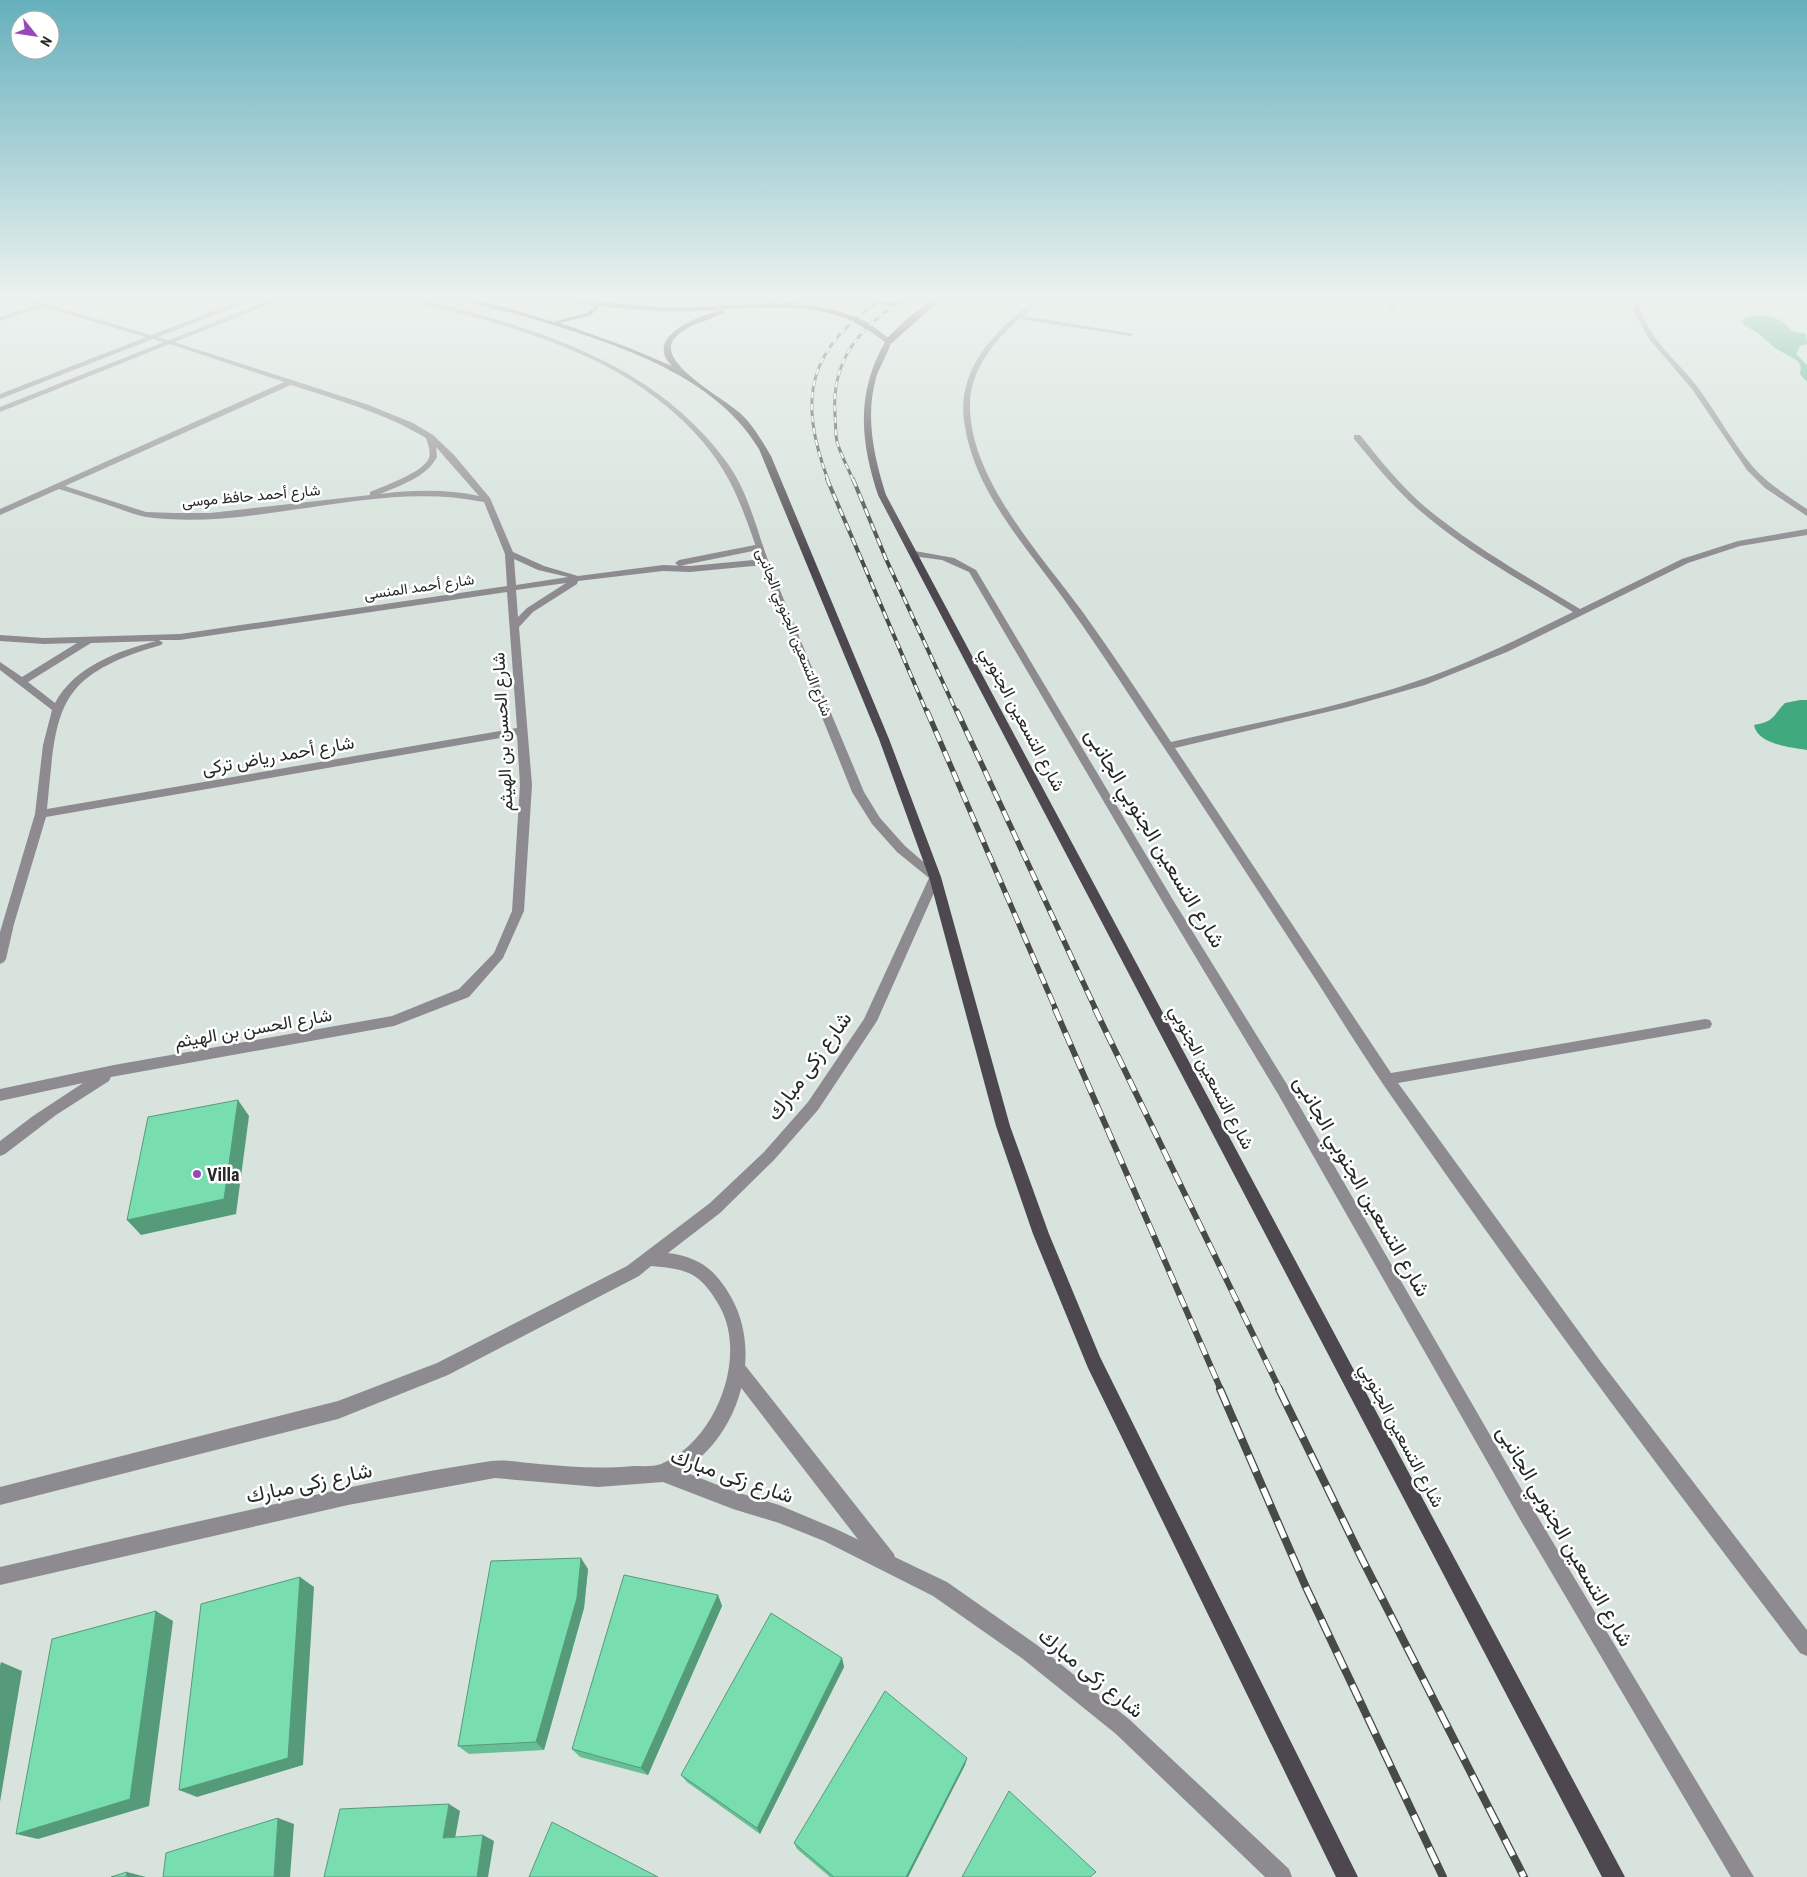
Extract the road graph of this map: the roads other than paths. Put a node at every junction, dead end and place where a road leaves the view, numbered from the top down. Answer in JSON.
{"nodes":[{"id":1,"x":29,"y":386,"type":"edge"},
{"id":2,"x":63,"y":386,"type":"edge"},
{"id":3,"x":283,"y":386,"type":"edge"},
{"id":4,"x":302,"y":386,"type":"edge"},
{"id":5,"x":642,"y":386,"type":"edge"},
{"id":6,"x":700,"y":386,"type":"edge"},
{"id":7,"x":871,"y":386,"type":"edge"},
{"id":8,"x":969,"y":386,"type":"edge"},
{"id":9,"x":1692,"y":386,"type":"edge"},
{"id":10,"x":0,"y":397,"type":"edge"},
{"id":11,"x":0,"y":410,"type":"edge"},
{"id":12,"x":430,"y":437,"type":"junction"},
{"id":13,"x":1356,"y":437,"type":"dead end"},
{"id":14,"x":58,"y":486,"type":"junction"},
{"id":15,"x":361,"y":499,"type":"junction"},
{"id":16,"x":487,"y":500,"type":"junction"},
{"id":17,"x":0,"y":512,"type":"edge"},
{"id":18,"x":1807,"y":513,"type":"edge"},
{"id":19,"x":1807,"y":532,"type":"edge"},
{"id":20,"x":760,"y":547,"type":"junction"},
{"id":21,"x":509,"y":554,"type":"junction"},
{"id":22,"x":915,"y":554,"type":"junction"},
{"id":23,"x":765,"y":562,"type":"junction"},
{"id":24,"x":663,"y":568,"type":"junction"},
{"id":25,"x":582,"y":578,"type":"junction"},
{"id":26,"x":510,"y":589,"type":"junction"},
{"id":27,"x":1579,"y":612,"type":"junction"},
{"id":28,"x":515,"y":626,"type":"junction"},
{"id":29,"x":180,"y":637,"type":"junction"},
{"id":30,"x":0,"y":638,"type":"edge"},
{"id":31,"x":88,"y":641,"type":"junction"},
{"id":32,"x":0,"y":664,"type":"edge"},
{"id":33,"x":23,"y":681,"type":"junction"},
{"id":34,"x":57,"y":710,"type":"junction"},
{"id":35,"x":520,"y":731,"type":"junction"},
{"id":36,"x":1169,"y":746,"type":"junction"},
{"id":37,"x":41,"y":814,"type":"junction"},
{"id":38,"x":935,"y":877,"type":"junction"},
{"id":39,"x":0,"y":959,"type":"edge"},
{"id":40,"x":1705,"y":1024,"type":"dead end"},
{"id":41,"x":114,"y":1071,"type":"junction"},
{"id":42,"x":1387,"y":1079,"type":"junction"},
{"id":43,"x":0,"y":1095,"type":"edge"},
{"id":44,"x":0,"y":1150,"type":"edge"},
{"id":45,"x":649,"y":1259,"type":"junction"},
{"id":46,"x":738,"y":1370,"type":"junction"},
{"id":47,"x":662,"y":1472,"type":"junction"},
{"id":48,"x":0,"y":1496,"type":"edge"},
{"id":49,"x":890,"y":1565,"type":"junction"},
{"id":50,"x":0,"y":1576,"type":"edge"},
{"id":51,"x":1807,"y":1646,"type":"edge"},
{"id":52,"x":1281,"y":1877,"type":"edge"},
{"id":53,"x":1346,"y":1877,"type":"edge"},
{"id":54,"x":1614,"y":1877,"type":"edge"},
{"id":55,"x":1743,"y":1877,"type":"edge"}],
"edges":[{"from":1,"to":10,"type":"street"},
{"from":2,"to":11,"type":"street"},
{"from":3,"to":14,"type":"street"},
{"from":4,"to":12,"type":"street","name":"شارع الحسن بن الهيثم"},
{"from":5,"to":20,"type":"street","name":"شارع التسعين الجنوبي الجانبى"},
{"from":6,"to":38,"type":"main road"},
{"from":7,"to":22,"type":"main road","name":"شارع التسعين الجنوبي"},
{"from":8,"to":36,"type":"street"},
{"from":9,"to":18,"type":"street"},
{"from":12,"to":15,"type":"street","name":"شارع أحمد حافظ موسى"},
{"from":12,"to":16,"type":"street","name":"شارع الحسن بن الهيثم"},
{"from":13,"to":27,"type":"street"},
{"from":14,"to":15,"type":"street","name":"شارع أحمد حافظ موسى"},
{"from":14,"to":17,"type":"street"},
{"from":15,"to":16,"type":"street","name":"شارع أحمد حافظ موسى"},
{"from":16,"to":21,"type":"street","name":"شارع الحسن بن الهيثم"},
{"from":19,"to":27,"type":"street"},
{"from":20,"to":23,"type":"street","name":"شارع التسعين الجنوبي الجانبى"},
{"from":20,"to":24,"type":"street","name":"شارع أحمد المنسى"},
{"from":21,"to":25,"type":"street"},
{"from":21,"to":26,"type":"street","name":"شارع الحسن بن الهيثم"},
{"from":22,"to":54,"type":"main road","name":"شارع التسعين الجنوبي"},
{"from":22,"to":55,"type":"street","name":"شارع التسعين الجنوبي الجانبى"},
{"from":23,"to":24,"type":"street","name":"شارع أحمد المنسى"},
{"from":23,"to":38,"type":"street","name":"شارع التسعين الجنوبي الجانبى"},
{"from":24,"to":25,"type":"street","name":"شارع أحمد المنسى"},
{"from":25,"to":26,"type":"street","name":"شارع أحمد المنسى"},
{"from":25,"to":28,"type":"street"},
{"from":26,"to":28,"type":"street","name":"شارع الحسن بن الهيثم"},
{"from":26,"to":29,"type":"street","name":"شارع أحمد المنسى"},
{"from":27,"to":36,"type":"street"},
{"from":28,"to":35,"type":"street","name":"شارع الحسن بن الهيثم"},
{"from":29,"to":31,"type":"street","name":"شارع أحمد المنسى"},
{"from":29,"to":34,"type":"street","name":"شارع أحمد المنسى"},
{"from":30,"to":31,"type":"street","name":"شارع أحمد المنسى"},
{"from":31,"to":33,"type":"street"},
{"from":32,"to":33,"type":"street"},
{"from":33,"to":34,"type":"street"},
{"from":34,"to":37,"type":"street","name":"شارع أحمد المنسى"},
{"from":35,"to":37,"type":"street","name":"شارع أحمد رياض تركى"},
{"from":35,"to":41,"type":"street","name":"شارع الحسن بن الهيثم"},
{"from":36,"to":42,"type":"street"},
{"from":37,"to":39,"type":"street","name":"شارع أحمد المنسى"},
{"from":38,"to":45,"type":"street","name":"شارع زكى مبارك"},
{"from":38,"to":53,"type":"main road"},
{"from":40,"to":42,"type":"street"},
{"from":41,"to":43,"type":"street","name":"شارع الحسن بن الهيثم"},
{"from":41,"to":44,"type":"street"},
{"from":42,"to":51,"type":"street"},
{"from":45,"to":46,"type":"street"},
{"from":45,"to":48,"type":"street","name":"شارع زكى مبارك"},
{"from":46,"to":47,"type":"street"},
{"from":46,"to":49,"type":"street"},
{"from":47,"to":49,"type":"street","name":"شارع زكى مبارك"},
{"from":47,"to":50,"type":"street","name":"شارع زكى مبارك"},
{"from":49,"to":52,"type":"street","name":"شارع زكى مبارك"}]}
